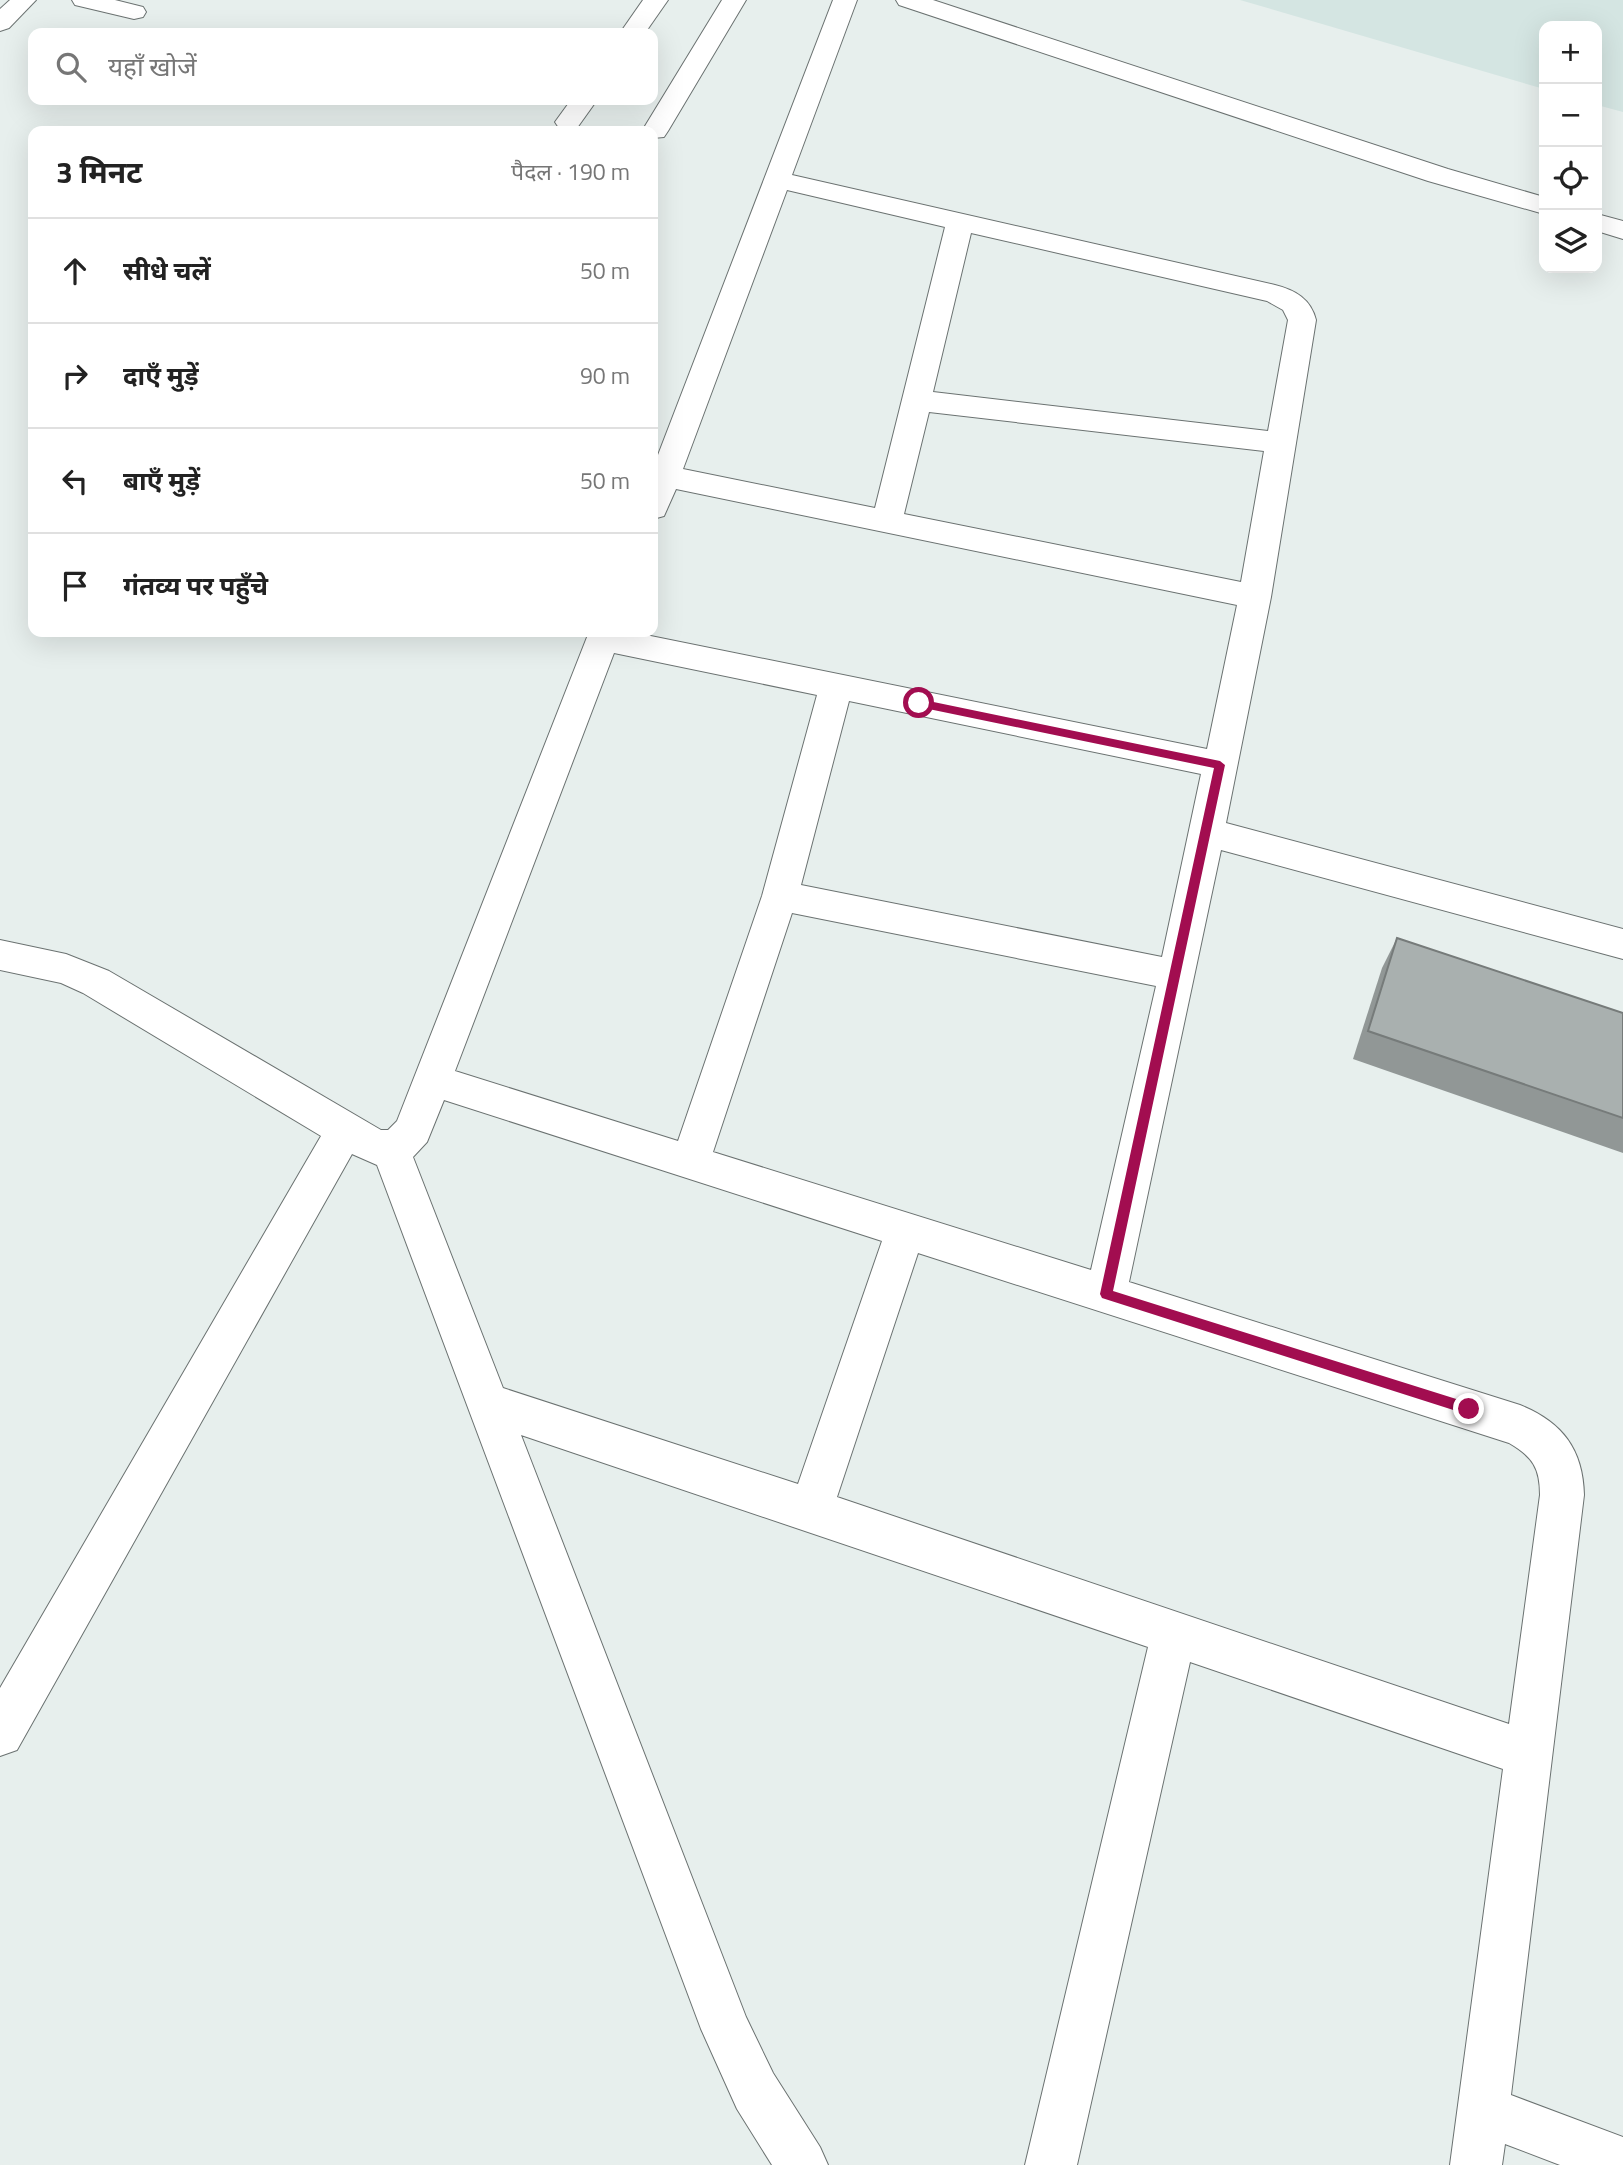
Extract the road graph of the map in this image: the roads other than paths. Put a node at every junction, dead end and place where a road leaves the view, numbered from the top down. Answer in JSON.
{"nodes":[{"id":1,"x":24,"y":0,"type":"edge"},
{"id":2,"x":84,"y":0,"type":"edge"},
{"id":3,"x":656,"y":0,"type":"edge"},
{"id":4,"x":734,"y":0,"type":"edge"},
{"id":5,"x":845,"y":0,"type":"edge"},
{"id":6,"x":908,"y":0,"type":"edge"},
{"id":7,"x":134,"y":12,"type":"dead end"},
{"id":8,"x":0,"y":23,"type":"edge"},
{"id":9,"x":636,"y":28,"type":"edge"},
{"id":10,"x":580,"y":105,"type":"edge"},
{"id":11,"x":568,"y":122,"type":"dead end"},
{"id":12,"x":658,"y":126,"type":"edge"},
{"id":13,"x":778,"y":180,"type":"junction"},
{"id":14,"x":1539,"y":205,"type":"edge"},
{"id":15,"x":960,"y":222,"type":"junction"},
{"id":16,"x":1602,"y":224,"type":"edge"},
{"id":17,"x":1623,"y":230,"type":"edge"},
{"id":18,"x":916,"y":400,"type":"junction"},
{"id":19,"x":1281,"y":443,"type":"junction"},
{"id":20,"x":665,"y":476,"type":"junction"},
{"id":21,"x":658,"y":495,"type":"edge"},
{"id":22,"x":887,"y":521,"type":"junction"},
{"id":23,"x":1255,"y":597,"type":"junction"},
{"id":24,"x":603,"y":637,"type":"edge"},
{"id":25,"x":613,"y":637,"type":"edge"},
{"id":26,"x":836,"y":686,"type":"junction"},
{"id":27,"x":1220,"y":765,"type":"junction"},
{"id":28,"x":1206,"y":832,"type":"junction"},
{"id":29,"x":780,"y":896,"type":"junction"},
{"id":30,"x":1623,"y":944,"type":"edge"},
{"id":31,"x":0,"y":956,"type":"edge"},
{"id":32,"x":1177,"y":975,"type":"junction"},
{"id":33,"x":432,"y":1080,"type":"junction"},
{"id":34,"x":345,"y":1130,"type":"junction"},
{"id":35,"x":391,"y":1150,"type":"junction"},
{"id":36,"x":690,"y":1162,"type":"junction"},
{"id":37,"x":906,"y":1230,"type":"junction"},
{"id":38,"x":1106,"y":1294,"type":"junction"},
{"id":39,"x":488,"y":1404,"type":"junction"},
{"id":40,"x":811,"y":1510,"type":"junction"},
{"id":41,"x":1174,"y":1633,"type":"junction"},
{"id":42,"x":0,"y":1733,"type":"edge"},
{"id":43,"x":1528,"y":1754,"type":"junction"},
{"id":44,"x":1483,"y":2110,"type":"junction"},
{"id":45,"x":1623,"y":2162,"type":"edge"},
{"id":46,"x":802,"y":2165,"type":"edge"},
{"id":47,"x":1051,"y":2165,"type":"edge"},
{"id":48,"x":1476,"y":2165,"type":"edge"}],
"edges":[{"from":1,"to":8,"type":"street"},
{"from":2,"to":7,"type":"street"},
{"from":3,"to":9,"type":"street"},
{"from":4,"to":12,"type":"street"},
{"from":5,"to":13,"type":"street"},
{"from":6,"to":14,"type":"street"},
{"from":10,"to":11,"type":"street"},
{"from":13,"to":15,"type":"street"},
{"from":13,"to":20,"type":"street"},
{"from":15,"to":18,"type":"street"},
{"from":15,"to":19,"type":"street"},
{"from":16,"to":17,"type":"street"},
{"from":18,"to":19,"type":"street"},
{"from":18,"to":22,"type":"street"},
{"from":19,"to":23,"type":"street"},
{"from":20,"to":21,"type":"street"},
{"from":20,"to":22,"type":"street"},
{"from":22,"to":23,"type":"street"},
{"from":23,"to":27,"type":"street"},
{"from":24,"to":33,"type":"street"},
{"from":25,"to":26,"type":"street"},
{"from":26,"to":27,"type":"street"},
{"from":26,"to":29,"type":"street"},
{"from":27,"to":28,"type":"street"},
{"from":28,"to":30,"type":"street"},
{"from":28,"to":32,"type":"street"},
{"from":29,"to":32,"type":"street"},
{"from":29,"to":36,"type":"street"},
{"from":31,"to":34,"type":"street"},
{"from":32,"to":38,"type":"street"},
{"from":33,"to":35,"type":"street"},
{"from":33,"to":36,"type":"street"},
{"from":34,"to":35,"type":"street"},
{"from":34,"to":42,"type":"street"},
{"from":35,"to":39,"type":"street"},
{"from":36,"to":37,"type":"street"},
{"from":37,"to":38,"type":"street"},
{"from":37,"to":40,"type":"street"},
{"from":38,"to":43,"type":"street"},
{"from":39,"to":40,"type":"street"},
{"from":39,"to":46,"type":"street"},
{"from":40,"to":41,"type":"street"},
{"from":41,"to":43,"type":"street"},
{"from":41,"to":47,"type":"street"},
{"from":43,"to":44,"type":"street"},
{"from":44,"to":45,"type":"street"},
{"from":44,"to":48,"type":"street"}]}
